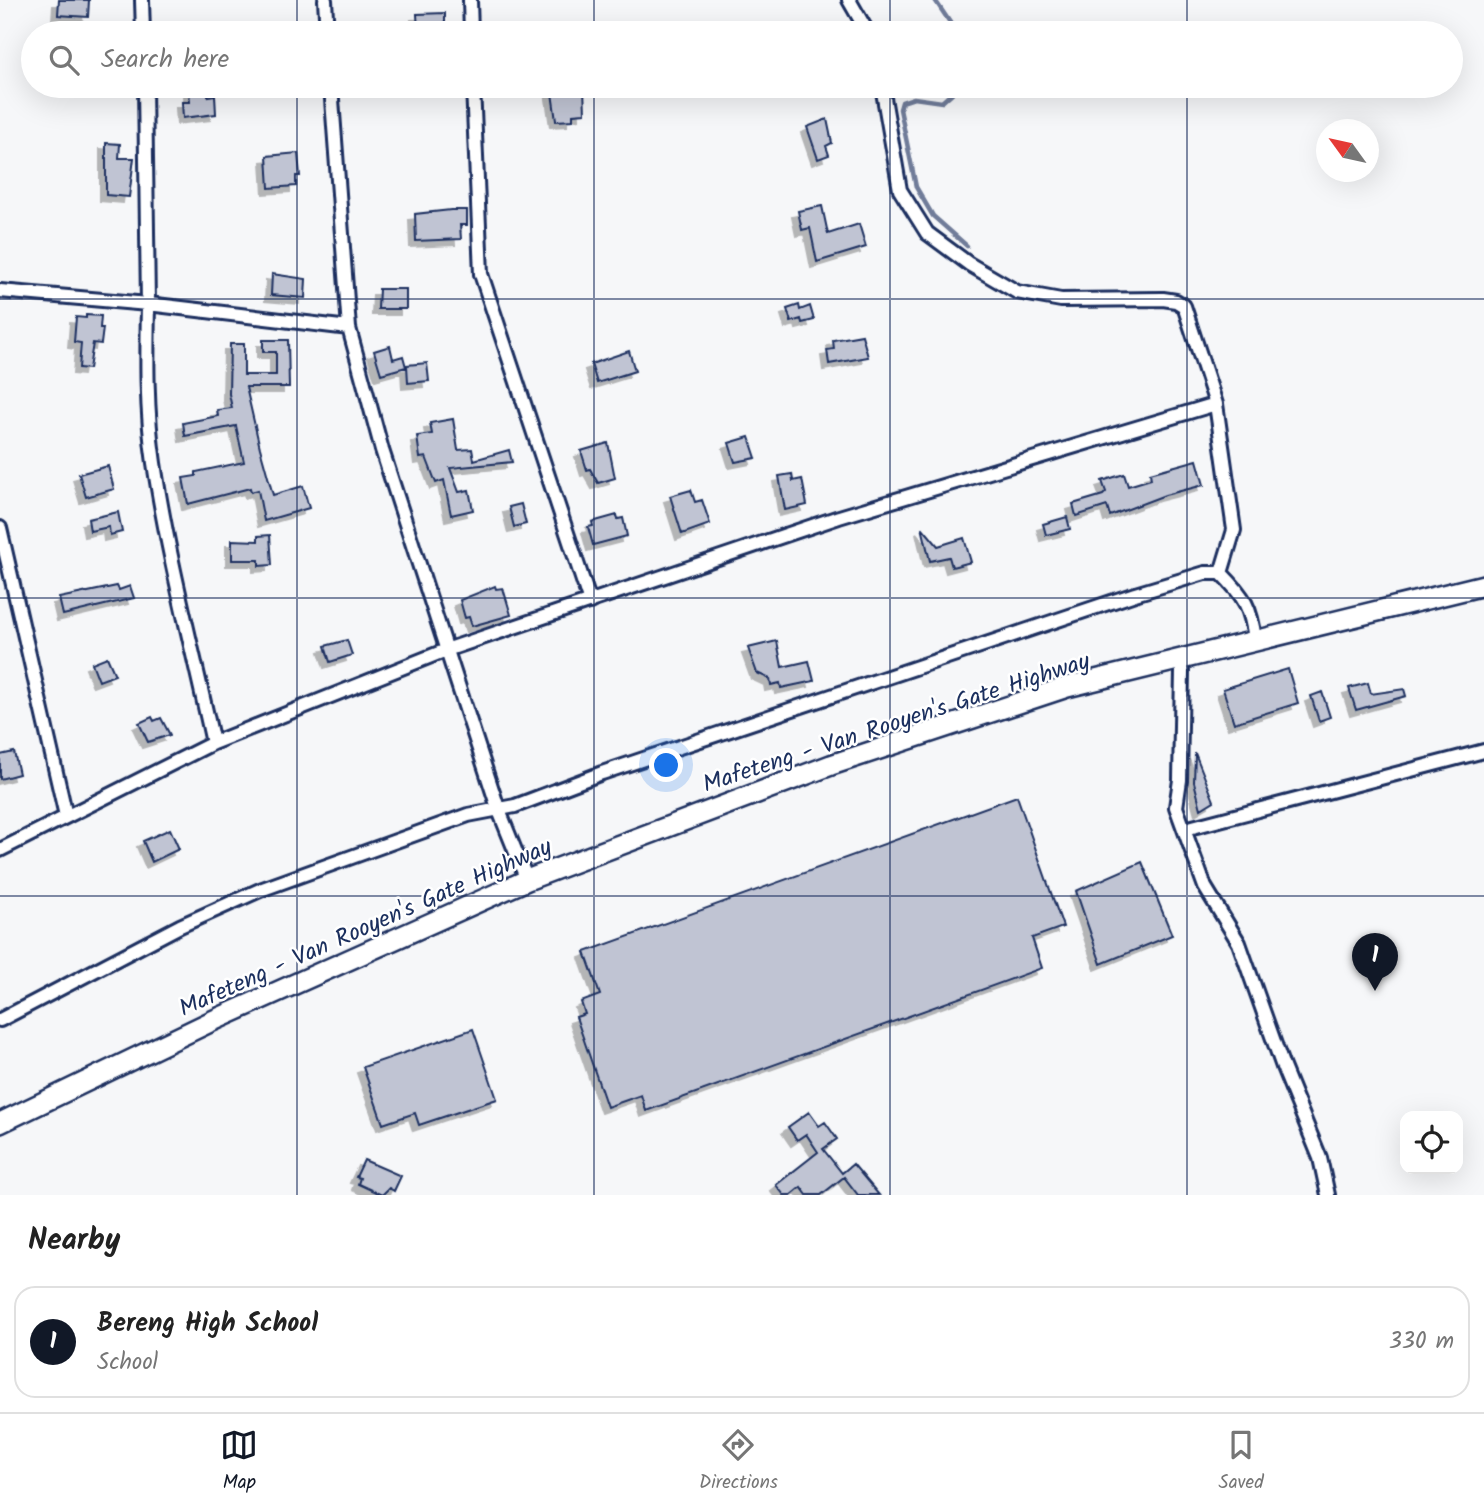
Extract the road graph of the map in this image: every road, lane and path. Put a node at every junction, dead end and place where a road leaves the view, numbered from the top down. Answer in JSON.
{"nodes":[{"id":1,"x":142,"y":0,"type":"edge"},
{"id":2,"x":325,"y":0,"type":"edge"},
{"id":3,"x":470,"y":0,"type":"edge"},
{"id":4,"x":849,"y":0,"type":"edge"},
{"id":5,"x":143,"y":21,"type":"edge"},
{"id":6,"x":326,"y":21,"type":"edge"},
{"id":7,"x":471,"y":21,"type":"edge"},
{"id":8,"x":861,"y":21,"type":"edge"},
{"id":9,"x":145,"y":98,"type":"edge"},
{"id":10,"x":332,"y":98,"type":"edge"},
{"id":11,"x":474,"y":98,"type":"edge"},
{"id":12,"x":885,"y":98,"type":"edge"},
{"id":13,"x":0,"y":291,"type":"edge"},
{"id":14,"x":148,"y":303,"type":"junction"},
{"id":15,"x":349,"y":328,"type":"junction"},
{"id":16,"x":1216,"y":404,"type":"junction"},
{"id":17,"x":0,"y":528,"type":"edge"},
{"id":18,"x":1220,"y":573,"type":"junction"},
{"id":19,"x":1484,"y":585,"type":"edge"},
{"id":20,"x":590,"y":602,"type":"junction"},
{"id":21,"x":1255,"y":640,"type":"junction"},
{"id":22,"x":449,"y":649,"type":"junction"},
{"id":23,"x":1180,"y":662,"type":"junction"},
{"id":24,"x":213,"y":743,"type":"junction"},
{"id":25,"x":1484,"y":751,"type":"edge"},
{"id":26,"x":498,"y":808,"type":"junction"},
{"id":27,"x":66,"y":816,"type":"junction"},
{"id":28,"x":1185,"y":829,"type":"junction"},
{"id":29,"x":0,"y":850,"type":"edge"},
{"id":30,"x":527,"y":880,"type":"junction"},
{"id":31,"x":0,"y":1020,"type":"edge"},
{"id":32,"x":0,"y":1123,"type":"edge"},
{"id":33,"x":1328,"y":1195,"type":"edge"}],
"edges":[{"from":1,"to":5,"type":"street"},
{"from":2,"to":6,"type":"street"},
{"from":3,"to":7,"type":"street"},
{"from":4,"to":8,"type":"street"},
{"from":9,"to":14,"type":"street"},
{"from":10,"to":15,"type":"street"},
{"from":11,"to":20,"type":"street"},
{"from":12,"to":16,"type":"street"},
{"from":13,"to":14,"type":"street"},
{"from":14,"to":15,"type":"street"},
{"from":14,"to":24,"type":"street"},
{"from":15,"to":22,"type":"street"},
{"from":16,"to":18,"type":"street"},
{"from":16,"to":20,"type":"street"},
{"from":17,"to":27,"type":"street"},
{"from":18,"to":21,"type":"street"},
{"from":18,"to":26,"type":"street"},
{"from":19,"to":21,"type":"main road","name":"Mafeteng - Van Rooyen's Gate Highway"},
{"from":20,"to":22,"type":"street"},
{"from":21,"to":23,"type":"main road","name":"Mafeteng - Van Rooyen's Gate Highway"},
{"from":22,"to":24,"type":"street"},
{"from":22,"to":26,"type":"street"},
{"from":23,"to":28,"type":"street"},
{"from":23,"to":30,"type":"main road","name":"Mafeteng - Van Rooyen's Gate Highway"},
{"from":24,"to":27,"type":"street"},
{"from":25,"to":28,"type":"street"},
{"from":26,"to":30,"type":"street"},
{"from":26,"to":31,"type":"street"},
{"from":27,"to":29,"type":"street"},
{"from":28,"to":33,"type":"street"},
{"from":30,"to":32,"type":"main road","name":"Mafeteng - Van Rooyen's Gate Highway"}]}
